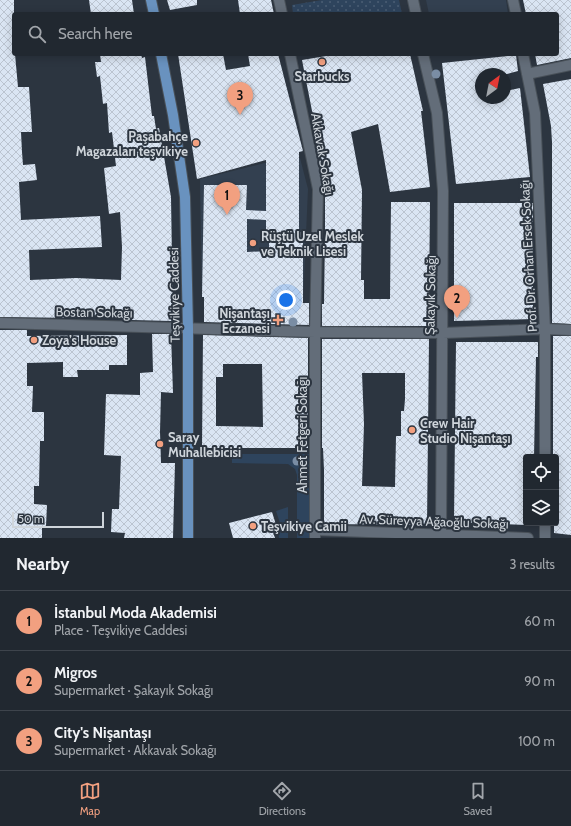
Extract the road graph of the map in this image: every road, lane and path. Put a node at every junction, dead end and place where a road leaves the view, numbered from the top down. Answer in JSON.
{"nodes":[{"id":1,"x":151,"y":0,"type":"edge"},
{"id":2,"x":279,"y":0,"type":"edge"},
{"id":3,"x":413,"y":0,"type":"edge"},
{"id":4,"x":513,"y":0,"type":"edge"},
{"id":5,"x":154,"y":12,"type":"edge"},
{"id":6,"x":282,"y":12,"type":"edge"},
{"id":7,"x":416,"y":12,"type":"edge"},
{"id":8,"x":516,"y":12,"type":"edge"},
{"id":9,"x":162,"y":56,"type":"edge"},
{"id":10,"x":290,"y":56,"type":"edge"},
{"id":11,"x":423,"y":56,"type":"edge"},
{"id":12,"x":524,"y":56,"type":"edge"},
{"id":13,"x":571,"y":65,"type":"edge"},
{"id":14,"x":527,"y":74,"type":"junction"},
{"id":15,"x":0,"y":323,"type":"edge"},
{"id":16,"x":188,"y":328,"type":"junction"},
{"id":17,"x":545,"y":329,"type":"junction"},
{"id":18,"x":571,"y":330,"type":"edge"},
{"id":19,"x":315,"y":332,"type":"junction"},
{"id":20,"x":442,"y":333,"type":"junction"},
{"id":21,"x":545,"y":454,"type":"edge"},
{"id":22,"x":545,"y":526,"type":"edge"},
{"id":23,"x":315,"y":534,"type":"edge"},
{"id":24,"x":441,"y":536,"type":"edge"},
{"id":25,"x":188,"y":538,"type":"edge"},
{"id":26,"x":528,"y":538,"type":"edge"},
{"id":27,"x":545,"y":538,"type":"edge"}],
"edges":[{"from":1,"to":5,"type":"main road"},
{"from":2,"to":6,"type":"street"},
{"from":3,"to":7,"type":"street"},
{"from":4,"to":8,"type":"street"},
{"from":9,"to":16,"type":"main road","name":"Teşvikiye Caddesi"},
{"from":10,"to":19,"type":"street","name":"Akkavak Sokağı"},
{"from":11,"to":20,"type":"street","name":"Şakayık Sokağı"},
{"from":12,"to":14,"type":"street","name":"Prof. Dr. Orhan Ersek Sokağı"},
{"from":13,"to":14,"type":"street"},
{"from":14,"to":17,"type":"street","name":"Prof. Dr. Orhan Ersek Sokağı"},
{"from":15,"to":16,"type":"street","name":"Bostan Sokağı"},
{"from":16,"to":19,"type":"street","name":"Bostan Sokağı"},
{"from":16,"to":25,"type":"main road","name":"Teşvikiye Caddesi"},
{"from":17,"to":18,"type":"street","name":"Bostan Sokağı"},
{"from":17,"to":20,"type":"street","name":"Bostan Sokağı"},
{"from":17,"to":21,"type":"street","name":"Prof. Dr. Orhan Ersek Sokağı"},
{"from":19,"to":20,"type":"street","name":"Bostan Sokağı"},
{"from":19,"to":23,"type":"street","name":"Ahmet Fetgeri Sokağı"},
{"from":20,"to":24,"type":"street","name":"Şakayık Sokağı"},
{"from":22,"to":27,"type":"street"},
{"from":23,"to":24,"type":"street","name":"Av. Süreyya Ağaoğlu Sokağı"},
{"from":24,"to":26,"type":"street","name":"Av. Süreyya Ağaoğlu Sokağı"}]}
